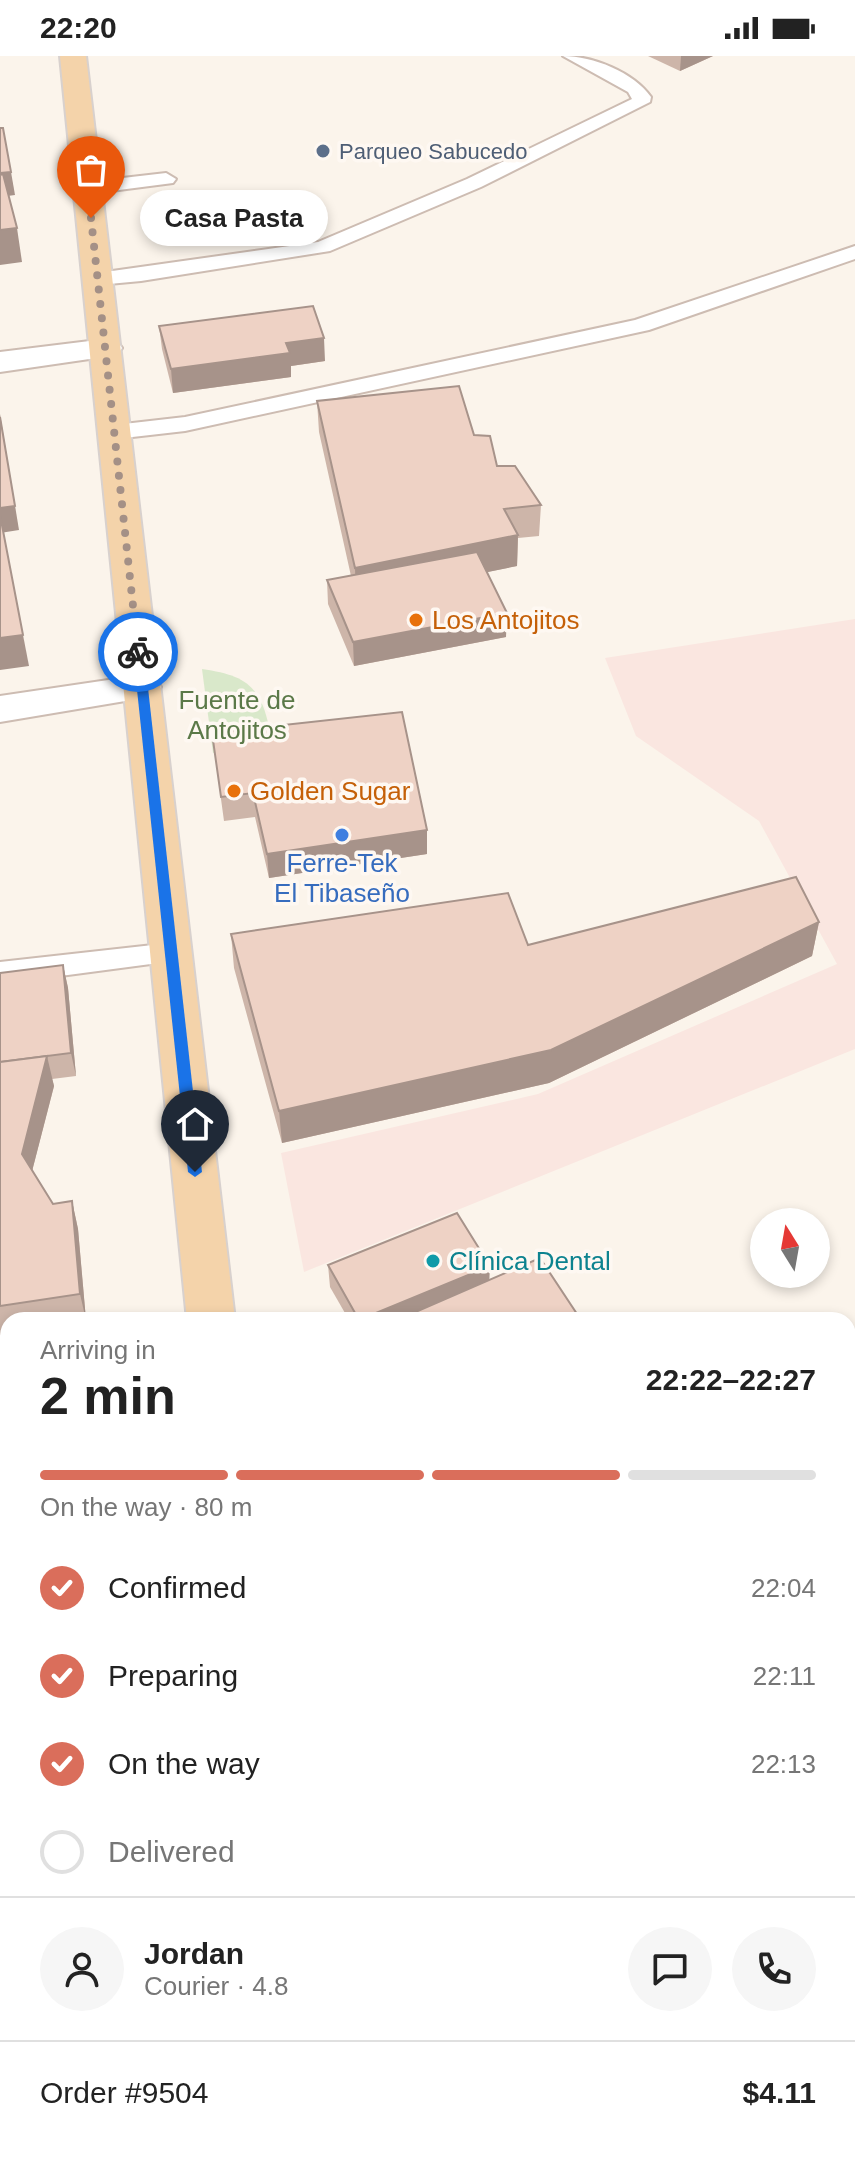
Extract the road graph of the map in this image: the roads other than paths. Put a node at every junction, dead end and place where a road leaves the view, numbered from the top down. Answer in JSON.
{"nodes":[{"id":1,"x":73,"y":56,"type":"edge"},
{"id":2,"x":572,"y":56,"type":"edge"},
{"id":3,"x":166,"y":179,"type":"dead end"},
{"id":4,"x":88,"y":188,"type":"junction"},
{"id":5,"x":855,"y":252,"type":"edge"},
{"id":6,"x":98,"y":279,"type":"junction"},
{"id":7,"x":106,"y":348,"type":"junction"},
{"id":8,"x":0,"y":362,"type":"edge"},
{"id":9,"x":115,"y":432,"type":"junction"},
{"id":10,"x":142,"y":687,"type":"junction"},
{"id":11,"x":0,"y":709,"type":"edge"},
{"id":12,"x":171,"y":953,"type":"junction"},
{"id":13,"x":0,"y":973,"type":"edge"},
{"id":14,"x":210,"y":1312,"type":"edge"}],
"edges":[{"from":1,"to":4,"type":"main road"},
{"from":2,"to":6,"type":"lane"},
{"from":3,"to":4,"type":"lane"},
{"from":4,"to":6,"type":"main road"},
{"from":5,"to":9,"type":"lane"},
{"from":6,"to":7,"type":"main road"},
{"from":7,"to":8,"type":"street"},
{"from":7,"to":9,"type":"main road"},
{"from":9,"to":10,"type":"main road"},
{"from":10,"to":11,"type":"street"},
{"from":10,"to":12,"type":"main road"},
{"from":12,"to":13,"type":"lane"},
{"from":12,"to":14,"type":"main road"}]}
